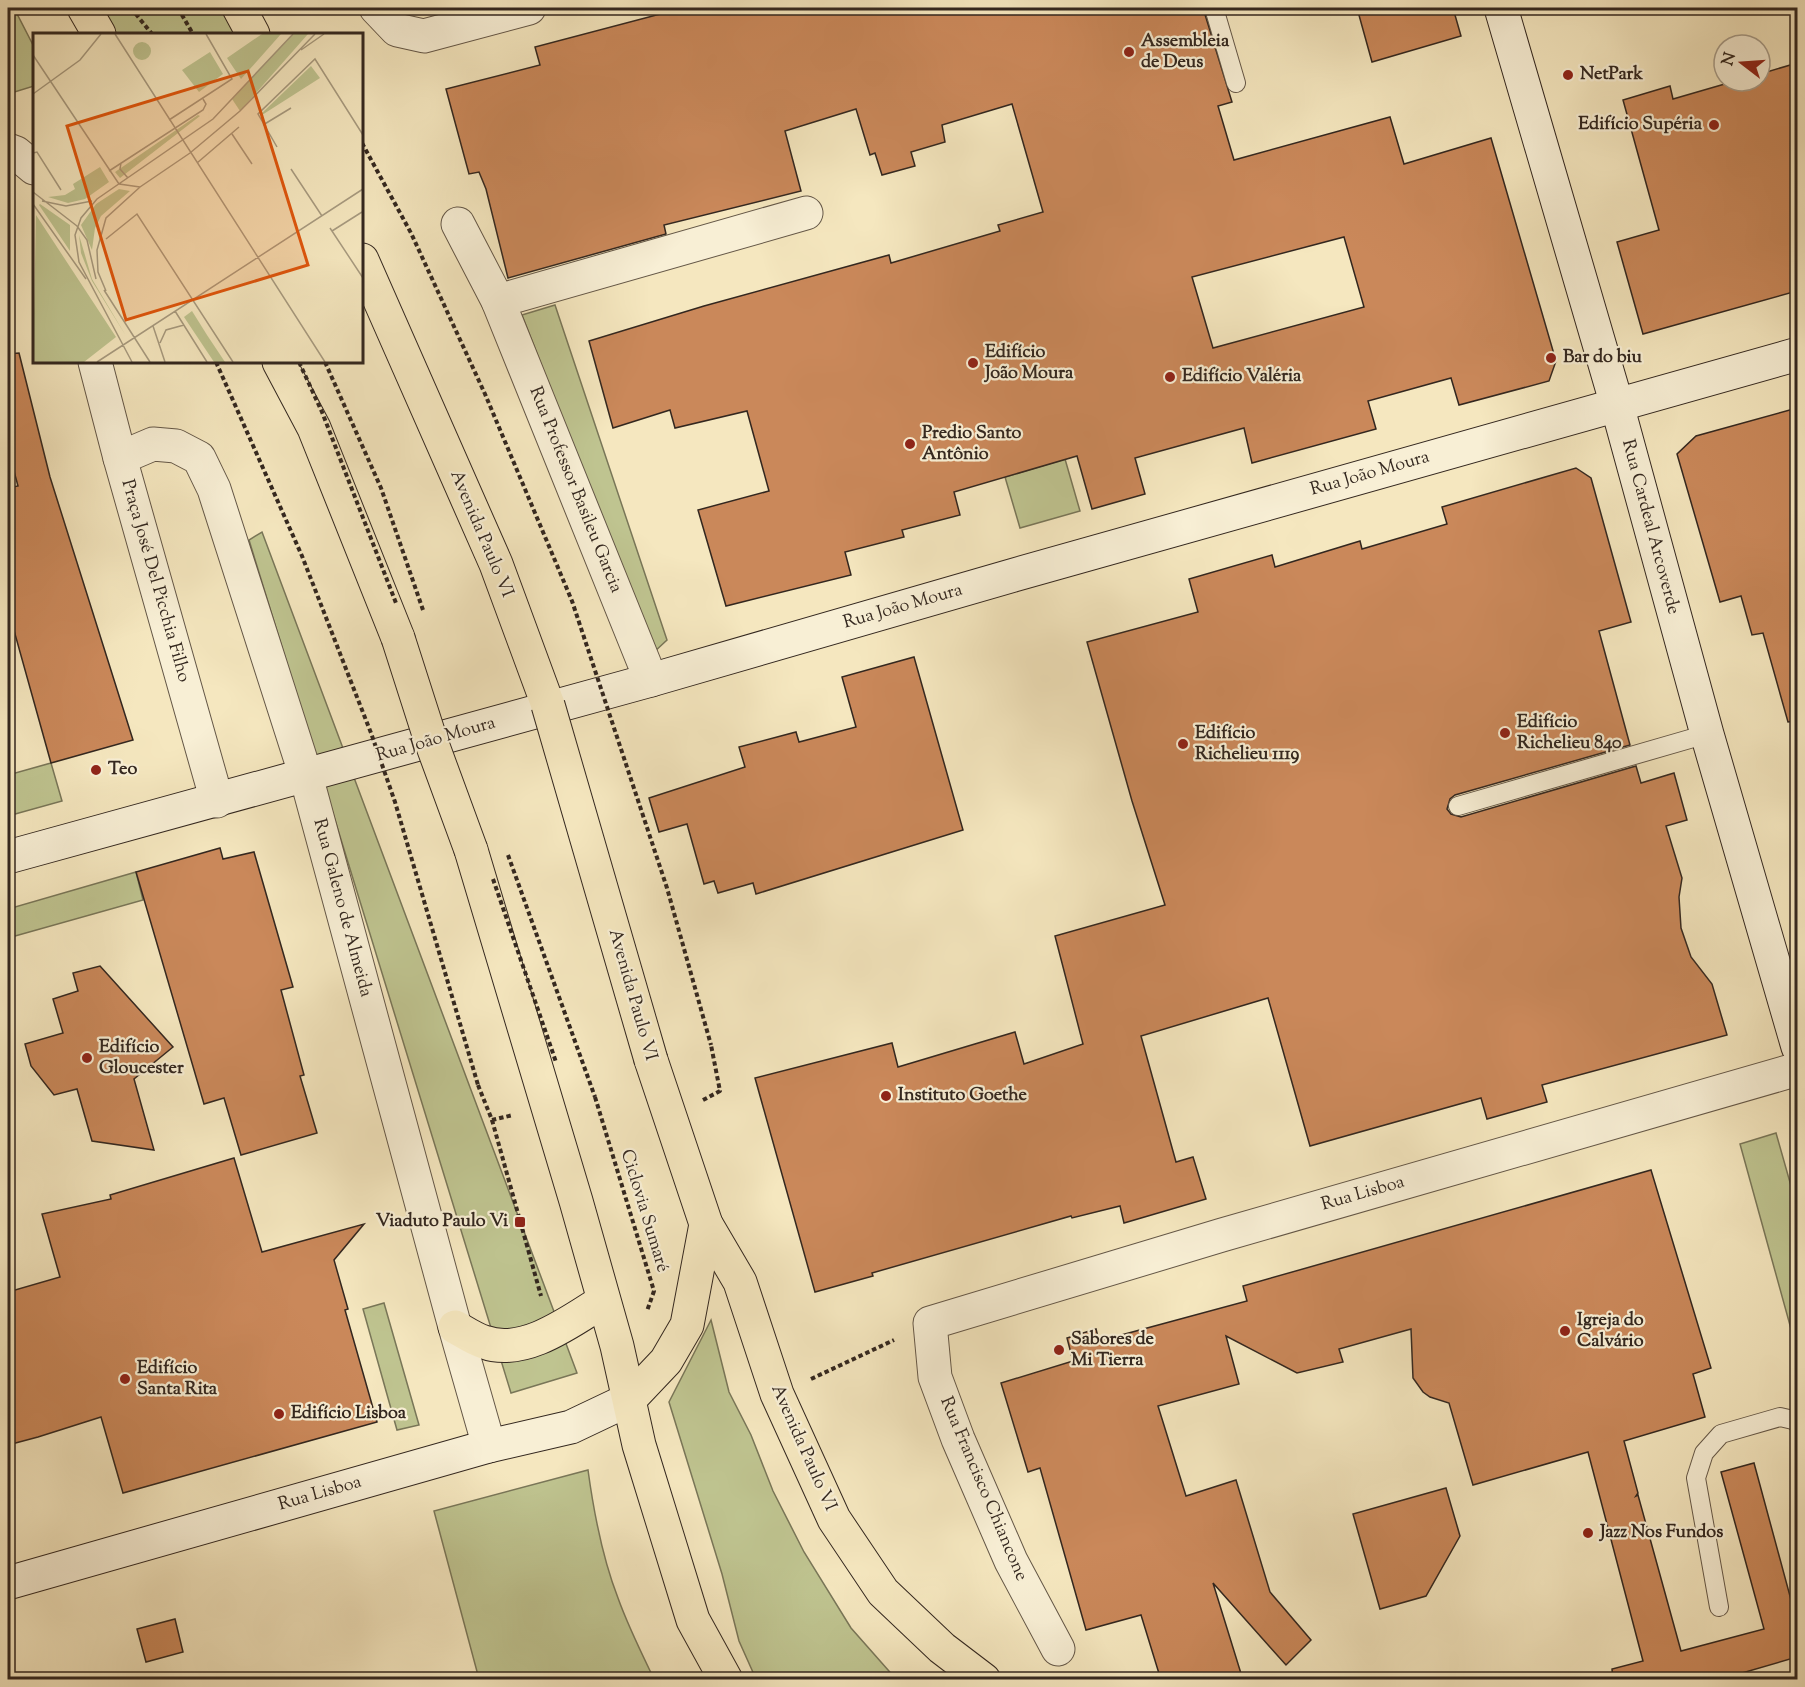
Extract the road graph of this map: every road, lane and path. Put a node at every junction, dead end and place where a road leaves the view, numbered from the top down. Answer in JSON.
{"nodes":[{"id":1,"x":84,"y":8,"type":"edge"},
{"id":2,"x":131,"y":8,"type":"edge"},
{"id":3,"x":178,"y":8,"type":"edge"},
{"id":4,"x":238,"y":8,"type":"edge"},
{"id":5,"x":529,"y":8,"type":"edge"},
{"id":6,"x":1214,"y":8,"type":"edge"},
{"id":7,"x":1501,"y":8,"type":"edge"},
{"id":8,"x":495,"y":12,"type":"edge"},
{"id":9,"x":386,"y":19,"type":"edge"},
{"id":10,"x":98,"y":33,"type":"edge"},
{"id":11,"x":151,"y":33,"type":"edge"},
{"id":12,"x":193,"y":33,"type":"edge"},
{"id":13,"x":252,"y":33,"type":"edge"},
{"id":14,"x":1236,"y":83,"type":"dead end"},
{"id":15,"x":363,"y":145,"type":"edge"},
{"id":16,"x":8,"y":150,"type":"edge"},
{"id":17,"x":33,"y":167,"type":"edge"},
{"id":18,"x":806,"y":213,"type":"dead end"},
{"id":19,"x":458,"y":224,"type":"dead end"},
{"id":20,"x":363,"y":262,"type":"edge"},
{"id":21,"x":498,"y":301,"type":"junction"},
{"id":22,"x":1797,"y":354,"type":"edge"},
{"id":23,"x":95,"y":363,"type":"edge"},
{"id":24,"x":216,"y":363,"type":"edge"},
{"id":25,"x":280,"y":363,"type":"edge"},
{"id":26,"x":1617,"y":405,"type":"junction"},
{"id":27,"x":120,"y":458,"type":"junction"},
{"id":28,"x":651,"y":680,"type":"junction"},
{"id":29,"x":1707,"y":734,"type":"junction"},
{"id":30,"x":306,"y":776,"type":"junction"},
{"id":31,"x":217,"y":801,"type":"junction"},
{"id":32,"x":1458,"y":806,"type":"dead end"},
{"id":33,"x":8,"y":857,"type":"edge"},
{"id":34,"x":1797,"y":1047,"type":"edge"},
{"id":35,"x":1797,"y":1069,"type":"edge"},
{"id":36,"x":595,"y":1097,"type":"dead end"},
{"id":37,"x":548,"y":1107,"type":"junction"},
{"id":38,"x":670,"y":1118,"type":"junction"},
{"id":39,"x":492,"y":1120,"type":"junction"},
{"id":40,"x":706,"y":1224,"type":"junction"},
{"id":41,"x":603,"y":1301,"type":"junction"},
{"id":42,"x":647,"y":1312,"type":"dead end"},
{"id":43,"x":930,"y":1323,"type":"junction"},
{"id":44,"x":455,"y":1327,"type":"junction"},
{"id":45,"x":552,"y":1332,"type":"junction"},
{"id":46,"x":777,"y":1394,"type":"junction"},
{"id":47,"x":630,"y":1399,"type":"junction"},
{"id":48,"x":1797,"y":1424,"type":"edge"},
{"id":49,"x":489,"y":1446,"type":"junction"},
{"id":50,"x":8,"y":1583,"type":"edge"},
{"id":51,"x":1719,"y":1608,"type":"dead end"},
{"id":52,"x":693,"y":1620,"type":"junction"},
{"id":53,"x":1058,"y":1648,"type":"dead end"},
{"id":54,"x":699,"y":1680,"type":"edge"},
{"id":55,"x":726,"y":1680,"type":"edge"},
{"id":56,"x":984,"y":1680,"type":"edge"}],
"edges":[{"from":1,"to":10,"type":"main road"},
{"from":2,"to":11,"type":"path"},
{"from":3,"to":12,"type":"path"},
{"from":4,"to":13,"type":"main road"},
{"from":5,"to":8,"type":"street"},
{"from":6,"to":14,"type":"lane"},
{"from":7,"to":26,"type":"street","name":"Rua Cardeal Arcoverde"},
{"from":8,"to":9,"type":"street"},
{"from":15,"to":38,"type":"path","bridge":true},
{"from":16,"to":17,"type":"street"},
{"from":18,"to":21,"type":"street"},
{"from":19,"to":21,"type":"street","name":"Rua Professor Basileu Garcia"},
{"from":20,"to":38,"type":"main road","name":"Avenida Paulo VI","bridge":true},
{"from":21,"to":28,"type":"street","name":"Rua Professor Basileu Garcia"},
{"from":22,"to":26,"type":"street","name":"Rua João Moura"},
{"from":23,"to":27,"type":"street","name":"Praça José Del Picchia Filho"},
{"from":24,"to":39,"type":"path","bridge":true},
{"from":25,"to":37,"type":"main road","bridge":true},
{"from":26,"to":28,"type":"street","name":"Rua João Moura"},
{"from":26,"to":29,"type":"street","name":"Rua Cardeal Arcoverde"},
{"from":27,"to":30,"type":"street","name":"Rua Galeno de Almeida"},
{"from":27,"to":31,"type":"street","name":"Praça José Del Picchia Filho"},
{"from":28,"to":30,"type":"street","name":"Rua João Moura"},
{"from":29,"to":32,"type":"lane"},
{"from":29,"to":34,"type":"street","name":"Rua Cardeal Arcoverde"},
{"from":30,"to":31,"type":"street","name":"Rua João Moura"},
{"from":30,"to":44,"type":"street","name":"Rua Galeno de Almeida"},
{"from":31,"to":33,"type":"street","name":"Rua João Moura"},
{"from":35,"to":43,"type":"street","name":"Rua Lisboa"},
{"from":36,"to":42,"type":"path","name":"Ciclovia Sumaré"},
{"from":37,"to":39,"type":"path"},
{"from":37,"to":41,"type":"main road"},
{"from":38,"to":40,"type":"main road","name":"Avenida Paulo VI"},
{"from":39,"to":45,"type":"path"},
{"from":40,"to":46,"type":"main road","name":"Avenida Paulo VI"},
{"from":40,"to":47,"type":"main road"},
{"from":41,"to":45,"type":"main road"},
{"from":41,"to":47,"type":"main road"},
{"from":43,"to":46,"type":"path"},
{"from":43,"to":53,"type":"street","name":"Rua Francisco Chiancone"},
{"from":44,"to":45,"type":"main road"},
{"from":44,"to":49,"type":"street","name":"Rua Galeno de Almeida"},
{"from":46,"to":56,"type":"main road","name":"Avenida Paulo VI"},
{"from":47,"to":49,"type":"street","name":"Rua Lisboa"},
{"from":47,"to":52,"type":"main road"},
{"from":48,"to":51,"type":"lane"},
{"from":49,"to":50,"type":"street","name":"Rua Lisboa"},
{"from":52,"to":54,"type":"main road"},
{"from":52,"to":55,"type":"main road"}]}
